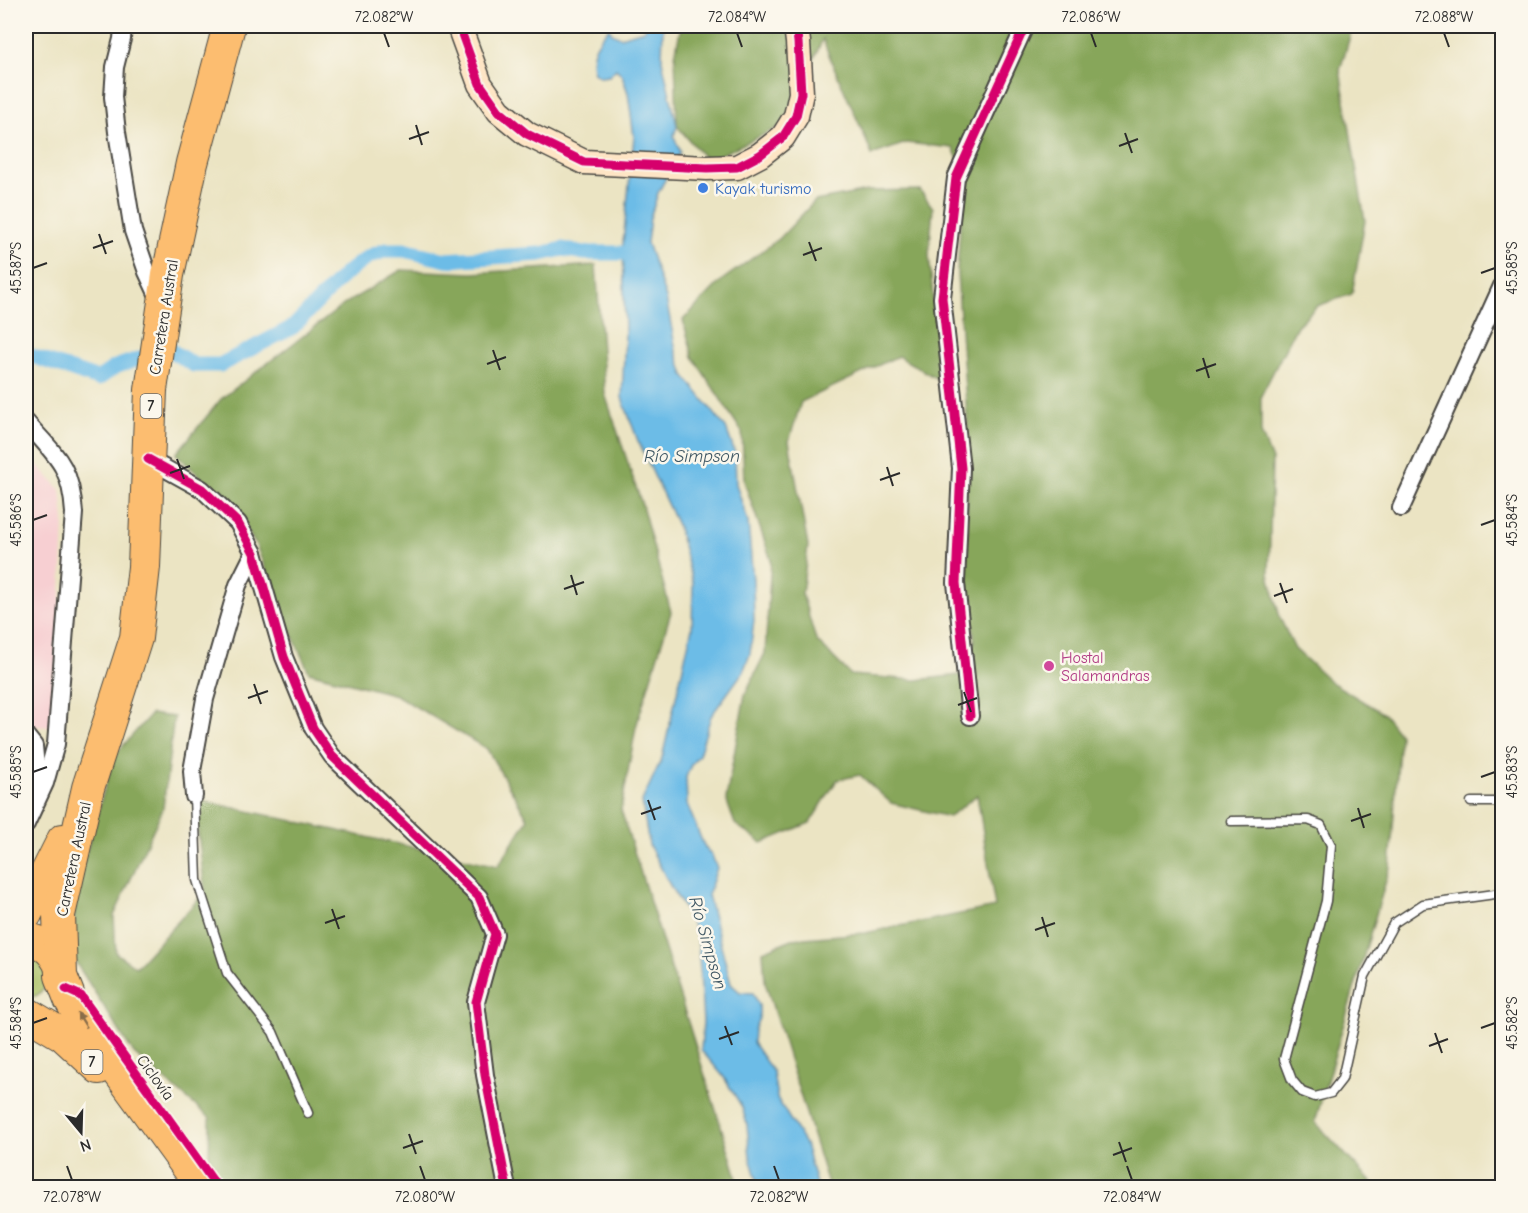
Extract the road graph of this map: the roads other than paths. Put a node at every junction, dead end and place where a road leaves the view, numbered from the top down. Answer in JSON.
{"nodes":[{"id":1,"x":123,"y":26,"type":"edge"},
{"id":2,"x":229,"y":26,"type":"edge"},
{"id":3,"x":459,"y":26,"type":"edge"},
{"id":4,"x":796,"y":26,"type":"edge"},
{"id":5,"x":1025,"y":26,"type":"edge"},
{"id":6,"x":1503,"y":286,"type":"edge"},
{"id":7,"x":164,"y":306,"type":"junction"},
{"id":8,"x":26,"y":422,"type":"edge"},
{"id":9,"x":148,"y":459,"type":"junction"},
{"id":10,"x":1401,"y":508,"type":"dead end"},
{"id":11,"x":254,"y":553,"type":"junction"},
{"id":12,"x":970,"y":716,"type":"dead end"},
{"id":13,"x":26,"y":736,"type":"edge"},
{"id":14,"x":88,"y":788,"type":"junction"},
{"id":15,"x":38,"y":796,"type":"junction"},
{"id":16,"x":194,"y":796,"type":"joint"},
{"id":17,"x":1471,"y":802,"type":"dead end"},
{"id":18,"x":1503,"y":802,"type":"edge"},
{"id":19,"x":1231,"y":821,"type":"dead end"},
{"id":20,"x":26,"y":824,"type":"edge"},
{"id":21,"x":1503,"y":894,"type":"edge"},
{"id":22,"x":26,"y":914,"type":"edge"},
{"id":23,"x":26,"y":939,"type":"edge"},
{"id":24,"x":60,"y":970,"type":"junction"},
{"id":25,"x":26,"y":1012,"type":"edge"},
{"id":26,"x":308,"y":1113,"type":"dead end"},
{"id":27,"x":154,"y":1118,"type":"junction"},
{"id":28,"x":203,"y":1188,"type":"edge"},
{"id":29,"x":507,"y":1188,"type":"edge"}],
"edges":[{"from":1,"to":7,"type":"street"},
{"from":2,"to":7,"type":"highway","name":"Carretera Austral","number":"7"},
{"from":3,"to":4,"type":"street"},
{"from":5,"to":12,"type":"street"},
{"from":6,"to":10,"type":"street"},
{"from":7,"to":9,"type":"highway","name":"Carretera Austral","number":"7"},
{"from":8,"to":15,"type":"street"},
{"from":9,"to":11,"type":"street"},
{"from":9,"to":14,"type":"highway","name":"Carretera Austral","number":"7"},
{"from":11,"to":16,"type":"street"},
{"from":11,"to":29,"type":"street"},
{"from":13,"to":15,"type":"street"},
{"from":14,"to":22,"type":"highway","name":"Carretera Austral","number":"7"},
{"from":14,"to":24,"type":"highway","name":"Carretera Austral","number":"7"},
{"from":15,"to":20,"type":"street"},
{"from":16,"to":26,"type":"lane"},
{"from":17,"to":18,"type":"lane"},
{"from":19,"to":21,"type":"lane"},
{"from":23,"to":24,"type":"highway"},
{"from":24,"to":25,"type":"highway"},
{"from":27,"to":24,"type":"highway","name":"Carretera Austral","number":"7","one_way":true},
{"from":25,"to":27,"type":"highway","name":"Carretera Austral","number":"7"},
{"from":27,"to":28,"type":"highway","name":"Carretera Austral","number":"7"}]}
